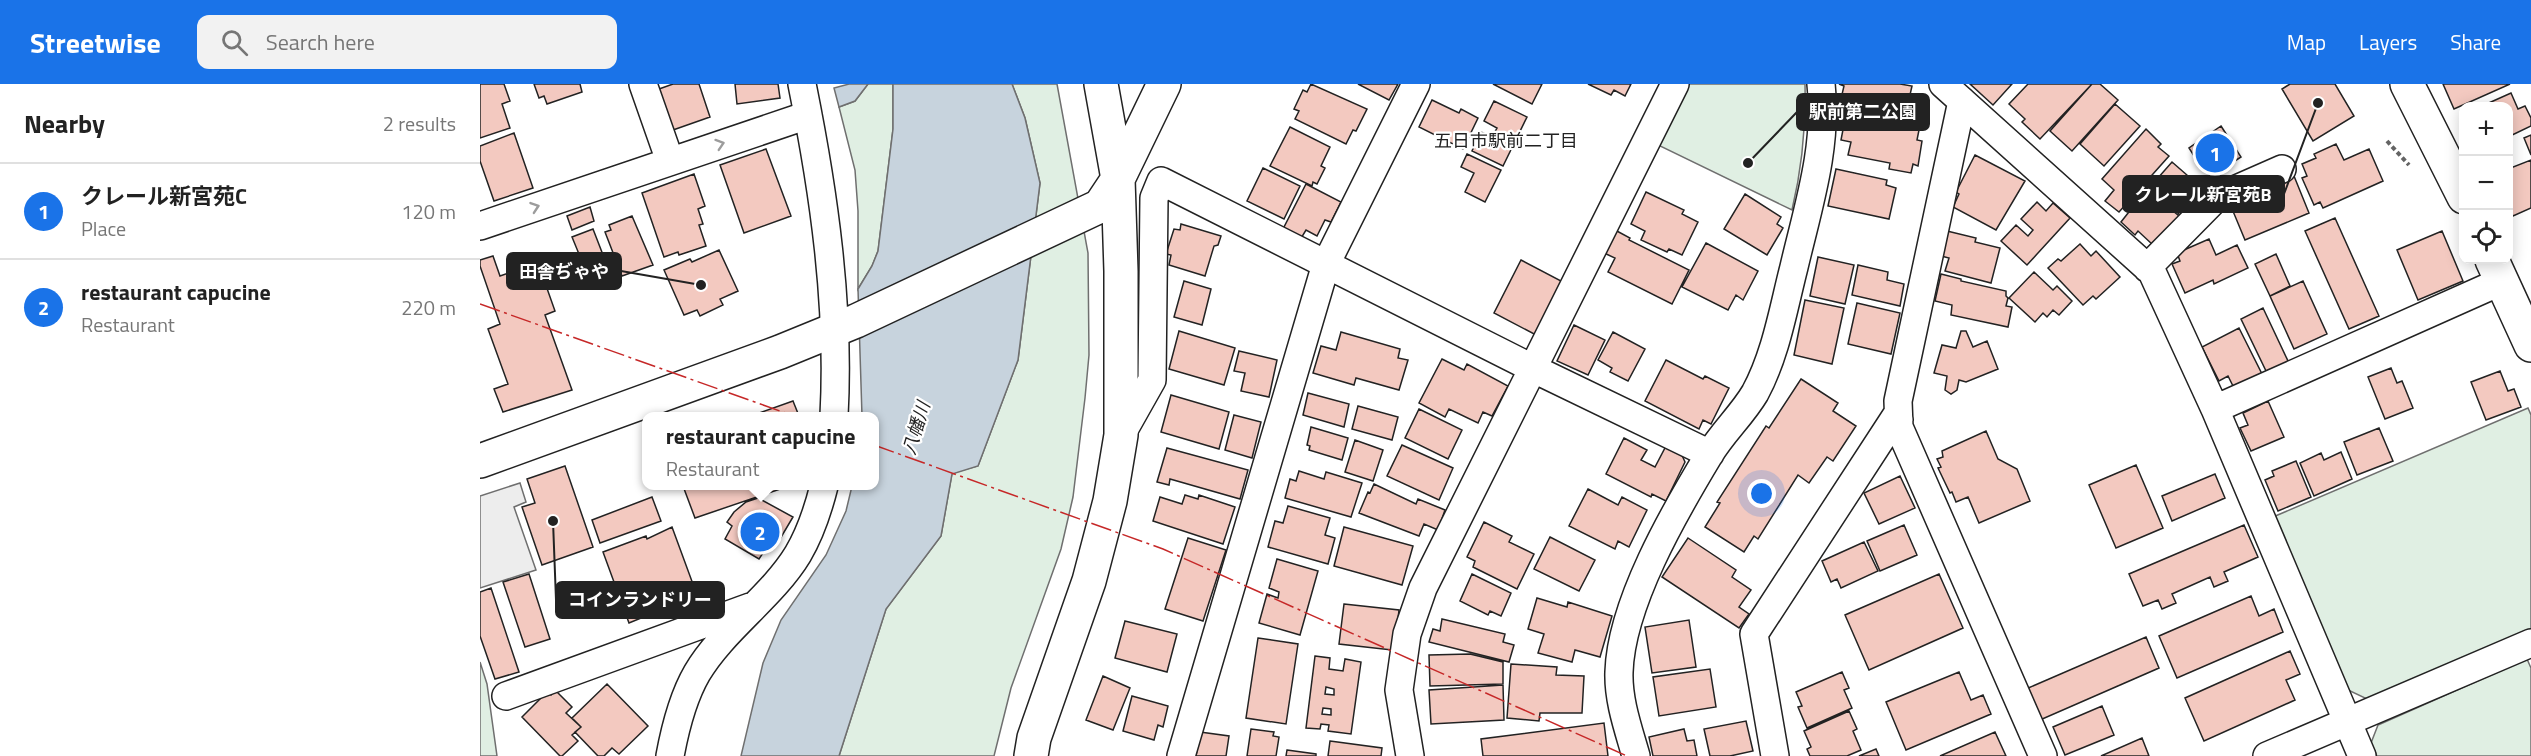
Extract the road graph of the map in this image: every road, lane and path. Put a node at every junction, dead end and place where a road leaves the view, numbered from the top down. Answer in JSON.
{"nodes":[{"id":1,"x":644,"y":84,"type":"edge"},
{"id":2,"x":802,"y":84,"type":"edge"},
{"id":3,"x":1101,"y":84,"type":"edge"},
{"id":4,"x":1164,"y":84,"type":"edge"},
{"id":5,"x":1416,"y":84,"type":"edge"},
{"id":6,"x":1675,"y":84,"type":"edge"},
{"id":7,"x":1821,"y":84,"type":"edge"},
{"id":8,"x":2407,"y":84,"type":"edge"},
{"id":9,"x":1952,"y":93,"type":"edge"},
{"id":10,"x":808,"y":115,"type":"junction"},
{"id":11,"x":2387,"y":141,"type":"dead end"},
{"id":12,"x":669,"y":161,"type":"junction"},
{"id":13,"x":2408,"y":163,"type":"dead end"},
{"id":14,"x":2282,"y":170,"type":"dead end"},
{"id":15,"x":1118,"y":179,"type":"junction"},
{"id":16,"x":2459,"y":189,"type":"edge"},
{"id":17,"x":480,"y":226,"type":"edge"},
{"id":18,"x":1326,"y":264,"type":"junction"},
{"id":19,"x":2147,"y":268,"type":"junction"},
{"id":20,"x":2497,"y":270,"type":"edge"},
{"id":21,"x":845,"y":325,"type":"junction"},
{"id":22,"x":2531,"y":345,"type":"edge"},
{"id":23,"x":1534,"y":369,"type":"junction"},
{"id":24,"x":2215,"y":409,"type":"junction"},
{"id":25,"x":834,"y":412,"type":"edge"},
{"id":26,"x":1899,"y":427,"type":"junction"},
{"id":27,"x":1121,"y":435,"type":"junction"},
{"id":28,"x":1710,"y":454,"type":"junction"},
{"id":29,"x":480,"y":461,"type":"edge"},
{"id":30,"x":823,"y":490,"type":"edge"},
{"id":31,"x":752,"y":606,"type":"junction"},
{"id":32,"x":2531,"y":643,"type":"edge"},
{"id":33,"x":506,"y":696,"type":"dead end"},
{"id":34,"x":2348,"y":722,"type":"junction"},
{"id":35,"x":669,"y":756,"type":"edge"},
{"id":36,"x":1031,"y":756,"type":"edge"},
{"id":37,"x":1180,"y":756,"type":"edge"},
{"id":38,"x":1410,"y":756,"type":"edge"},
{"id":39,"x":1636,"y":756,"type":"edge"},
{"id":40,"x":1775,"y":756,"type":"edge"},
{"id":41,"x":2043,"y":756,"type":"edge"},
{"id":42,"x":2267,"y":756,"type":"edge"},
{"id":43,"x":2362,"y":756,"type":"edge"}],
"edges":[{"from":1,"to":12,"type":"street"},
{"from":2,"to":10,"type":"street"},
{"from":3,"to":15,"type":"street"},
{"from":4,"to":15,"type":"street"},
{"from":5,"to":18,"type":"street"},
{"from":6,"to":23,"type":"street"},
{"from":7,"to":28,"type":"street"},
{"from":8,"to":16,"type":"street"},
{"from":9,"to":19,"type":"street"},
{"from":9,"to":26,"type":"street"},
{"from":12,"to":10,"type":"street","one_way":true},
{"from":10,"to":21,"type":"street"},
{"from":11,"to":13,"type":"path"},
{"from":17,"to":12,"type":"street","one_way":true},
{"from":14,"to":19,"type":"street"},
{"from":15,"to":21,"type":"street"},
{"from":15,"to":27,"type":"street"},
{"from":18,"to":23,"type":"street"},
{"from":18,"to":27,"type":"street"},
{"from":18,"to":37,"type":"street"},
{"from":19,"to":24,"type":"street"},
{"from":20,"to":22,"type":"street"},
{"from":20,"to":24,"type":"street"},
{"from":21,"to":25,"type":"street"},
{"from":21,"to":29,"type":"street"},
{"from":23,"to":28,"type":"street"},
{"from":23,"to":38,"type":"street"},
{"from":24,"to":34,"type":"street"},
{"from":26,"to":40,"type":"street"},
{"from":26,"to":41,"type":"street"},
{"from":27,"to":36,"type":"street"},
{"from":28,"to":39,"type":"street"},
{"from":30,"to":31,"type":"street"},
{"from":31,"to":33,"type":"street"},
{"from":31,"to":35,"type":"street"},
{"from":32,"to":34,"type":"street"},
{"from":34,"to":42,"type":"street"},
{"from":34,"to":43,"type":"street"}]}
